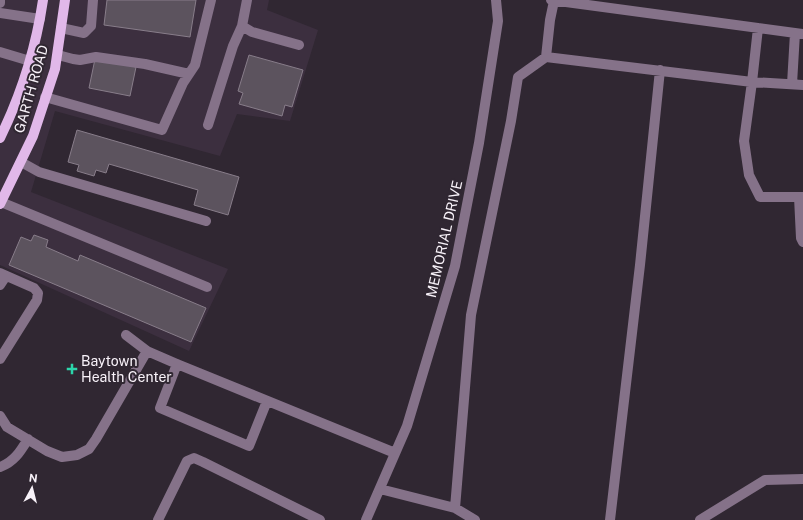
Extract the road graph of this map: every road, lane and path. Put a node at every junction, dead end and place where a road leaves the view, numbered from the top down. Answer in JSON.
{"nodes":[{"id":1,"x":43,"y":0,"type":"edge"},
{"id":2,"x":65,"y":0,"type":"edge"},
{"id":3,"x":93,"y":0,"type":"edge"},
{"id":4,"x":211,"y":0,"type":"edge"},
{"id":5,"x":247,"y":0,"type":"edge"},
{"id":6,"x":496,"y":0,"type":"edge"},
{"id":7,"x":551,"y":0,"type":"edge"},
{"id":8,"x":554,"y":0,"type":"edge"},
{"id":9,"x":0,"y":13,"type":"edge"},
{"id":10,"x":40,"y":19,"type":"junction"},
{"id":11,"x":242,"y":26,"type":"junction"},
{"id":12,"x":61,"y":28,"type":"junction"},
{"id":13,"x":758,"y":28,"type":"junction"},
{"id":14,"x":799,"y":33,"type":"edge"},
{"id":15,"x":298,"y":45,"type":"dead end"},
{"id":16,"x":0,"y":52,"type":"edge"},
{"id":17,"x":58,"y":55,"type":"junction"},
{"id":18,"x":546,"y":57,"type":"junction"},
{"id":19,"x":30,"y":61,"type":"junction"},
{"id":20,"x":660,"y":70,"type":"junction"},
{"id":21,"x":189,"y":74,"type":"junction"},
{"id":22,"x":752,"y":82,"type":"junction"},
{"id":23,"x":792,"y":84,"type":"junction"},
{"id":24,"x":803,"y":85,"type":"edge"},
{"id":25,"x":45,"y":97,"type":"junction"},
{"id":26,"x":208,"y":126,"type":"dead end"},
{"id":27,"x":0,"y":138,"type":"edge"},
{"id":28,"x":20,"y":162,"type":"junction"},
{"id":29,"x":801,"y":197,"type":"edge"},
{"id":30,"x":0,"y":202,"type":"edge"},
{"id":31,"x":206,"y":221,"type":"dead end"},
{"id":32,"x":803,"y":242,"type":"edge"},
{"id":33,"x":3,"y":274,"type":"edge"},
{"id":34,"x":0,"y":285,"type":"edge"},
{"id":35,"x":207,"y":286,"type":"dead end"},
{"id":36,"x":126,"y":335,"type":"dead end"},
{"id":37,"x":147,"y":351,"type":"junction"},
{"id":38,"x":0,"y":359,"type":"edge"},
{"id":39,"x":177,"y":364,"type":"junction"},
{"id":40,"x":267,"y":401,"type":"junction"},
{"id":41,"x":0,"y":416,"type":"edge"},
{"id":42,"x":28,"y":440,"type":"junction"},
{"id":43,"x":395,"y":453,"type":"junction"},
{"id":44,"x":0,"y":468,"type":"edge"},
{"id":45,"x":803,"y":479,"type":"edge"},
{"id":46,"x":380,"y":489,"type":"junction"},
{"id":47,"x":455,"y":508,"type":"junction"},
{"id":48,"x":158,"y":520,"type":"edge"},
{"id":49,"x":320,"y":520,"type":"edge"},
{"id":50,"x":366,"y":520,"type":"edge"},
{"id":51,"x":475,"y":520,"type":"edge"},
{"id":52,"x":610,"y":520,"type":"edge"},
{"id":53,"x":700,"y":520,"type":"edge"}],
"edges":[{"from":1,"to":10,"type":"main road","name":"GARTH ROAD"},
{"from":2,"to":12,"type":"main road","name":"GARTH ROAD"},
{"from":3,"to":12,"type":"street"},
{"from":4,"to":21,"type":"street"},
{"from":5,"to":11,"type":"street"},
{"from":6,"to":43,"type":"street","name":"MEMORIAL DRIVE"},
{"from":7,"to":8,"type":"street"},
{"from":8,"to":13,"type":"street"},
{"from":8,"to":18,"type":"street"},
{"from":9,"to":10,"type":"street"},
{"from":10,"to":19,"type":"main road","name":"GARTH ROAD"},
{"from":11,"to":15,"type":"street"},
{"from":11,"to":26,"type":"street"},
{"from":12,"to":17,"type":"main road","name":"GARTH ROAD"},
{"from":13,"to":14,"type":"street"},
{"from":13,"to":22,"type":"street"},
{"from":14,"to":23,"type":"street"},
{"from":16,"to":19,"type":"street"},
{"from":17,"to":21,"type":"street"},
{"from":17,"to":25,"type":"main road","name":"GARTH ROAD"},
{"from":18,"to":20,"type":"street"},
{"from":18,"to":47,"type":"street"},
{"from":19,"to":27,"type":"main road","name":"GARTH ROAD"},
{"from":20,"to":22,"type":"street"},
{"from":20,"to":52,"type":"street"},
{"from":21,"to":25,"type":"street"},
{"from":22,"to":23,"type":"street"},
{"from":22,"to":29,"type":"street"},
{"from":23,"to":24,"type":"street"},
{"from":25,"to":28,"type":"main road","name":"GARTH ROAD"},
{"from":28,"to":30,"type":"main road","name":"GARTH ROAD"},
{"from":28,"to":31,"type":"street"},
{"from":29,"to":32,"type":"street"},
{"from":30,"to":35,"type":"street"},
{"from":33,"to":34,"type":"street"},
{"from":33,"to":38,"type":"street"},
{"from":36,"to":37,"type":"street"},
{"from":37,"to":39,"type":"street"},
{"from":37,"to":42,"type":"street"},
{"from":39,"to":40,"type":"street"},
{"from":39,"to":40,"type":"street"},
{"from":40,"to":43,"type":"street"},
{"from":41,"to":42,"type":"street"},
{"from":42,"to":44,"type":"street"},
{"from":43,"to":46,"type":"street","name":"MEMORIAL DRIVE"},
{"from":45,"to":53,"type":"street"},
{"from":46,"to":47,"type":"street"},
{"from":46,"to":50,"type":"street","name":"MEMORIAL DRIVE"},
{"from":47,"to":51,"type":"street"},
{"from":48,"to":49,"type":"street"}]}
